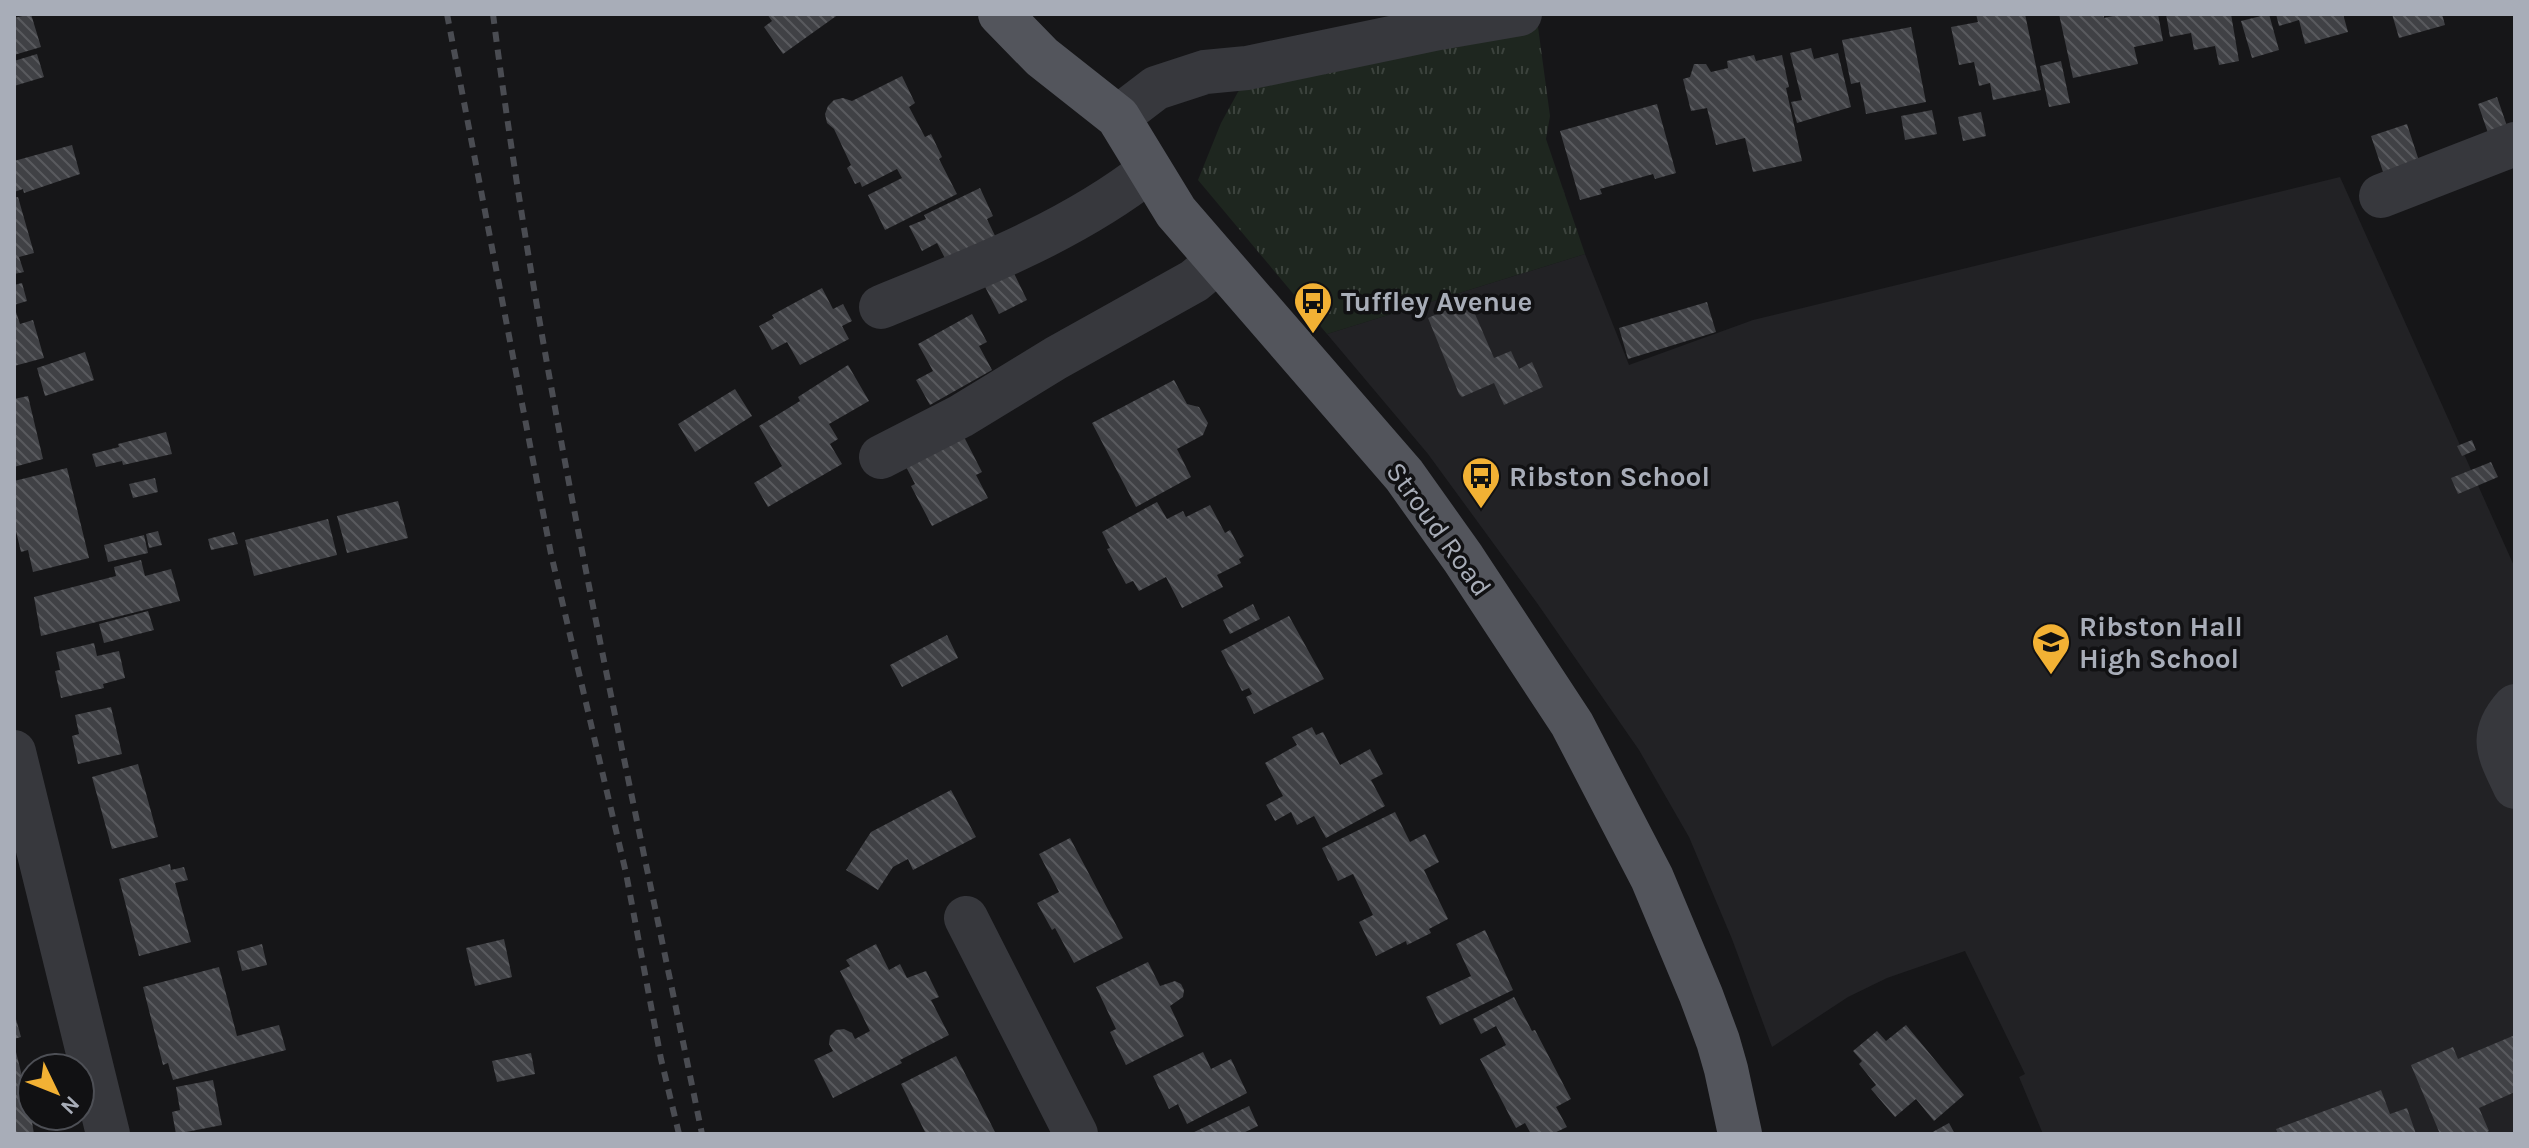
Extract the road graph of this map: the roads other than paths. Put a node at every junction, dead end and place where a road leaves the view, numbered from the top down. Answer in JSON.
{"nodes":[{"id":1,"x":1000,"y":14,"type":"edge"},
{"id":2,"x":1520,"y":14,"type":"edge"},
{"id":3,"x":1118,"y":117,"type":"junction"},
{"id":4,"x":2515,"y":144,"type":"edge"},
{"id":5,"x":1150,"y":170,"type":"junction"},
{"id":6,"x":2381,"y":196,"type":"dead end"},
{"id":7,"x":1217,"y":262,"type":"junction"},
{"id":8,"x":881,"y":307,"type":"dead end"},
{"id":9,"x":881,"y":457,"type":"dead end"},
{"id":10,"x":2515,"y":706,"type":"edge"},
{"id":11,"x":14,"y":752,"type":"edge"},
{"id":12,"x":2515,"y":787,"type":"edge"},
{"id":13,"x":966,"y":918,"type":"dead end"},
{"id":14,"x":108,"y":1134,"type":"edge"},
{"id":15,"x":1076,"y":1134,"type":"edge"},
{"id":16,"x":1740,"y":1134,"type":"edge"}],
"edges":[{"from":1,"to":3,"type":"main road","name":"Stroud Road"},
{"from":2,"to":3,"type":"street"},
{"from":3,"to":5,"type":"main road","name":"Stroud Road"},
{"from":4,"to":6,"type":"street"},
{"from":5,"to":7,"type":"main road","name":"Stroud Road"},
{"from":5,"to":8,"type":"street"},
{"from":7,"to":9,"type":"street"},
{"from":7,"to":16,"type":"main road","name":"Stroud Road"},
{"from":10,"to":12,"type":"street"},
{"from":11,"to":14,"type":"street"},
{"from":13,"to":15,"type":"street"}]}
